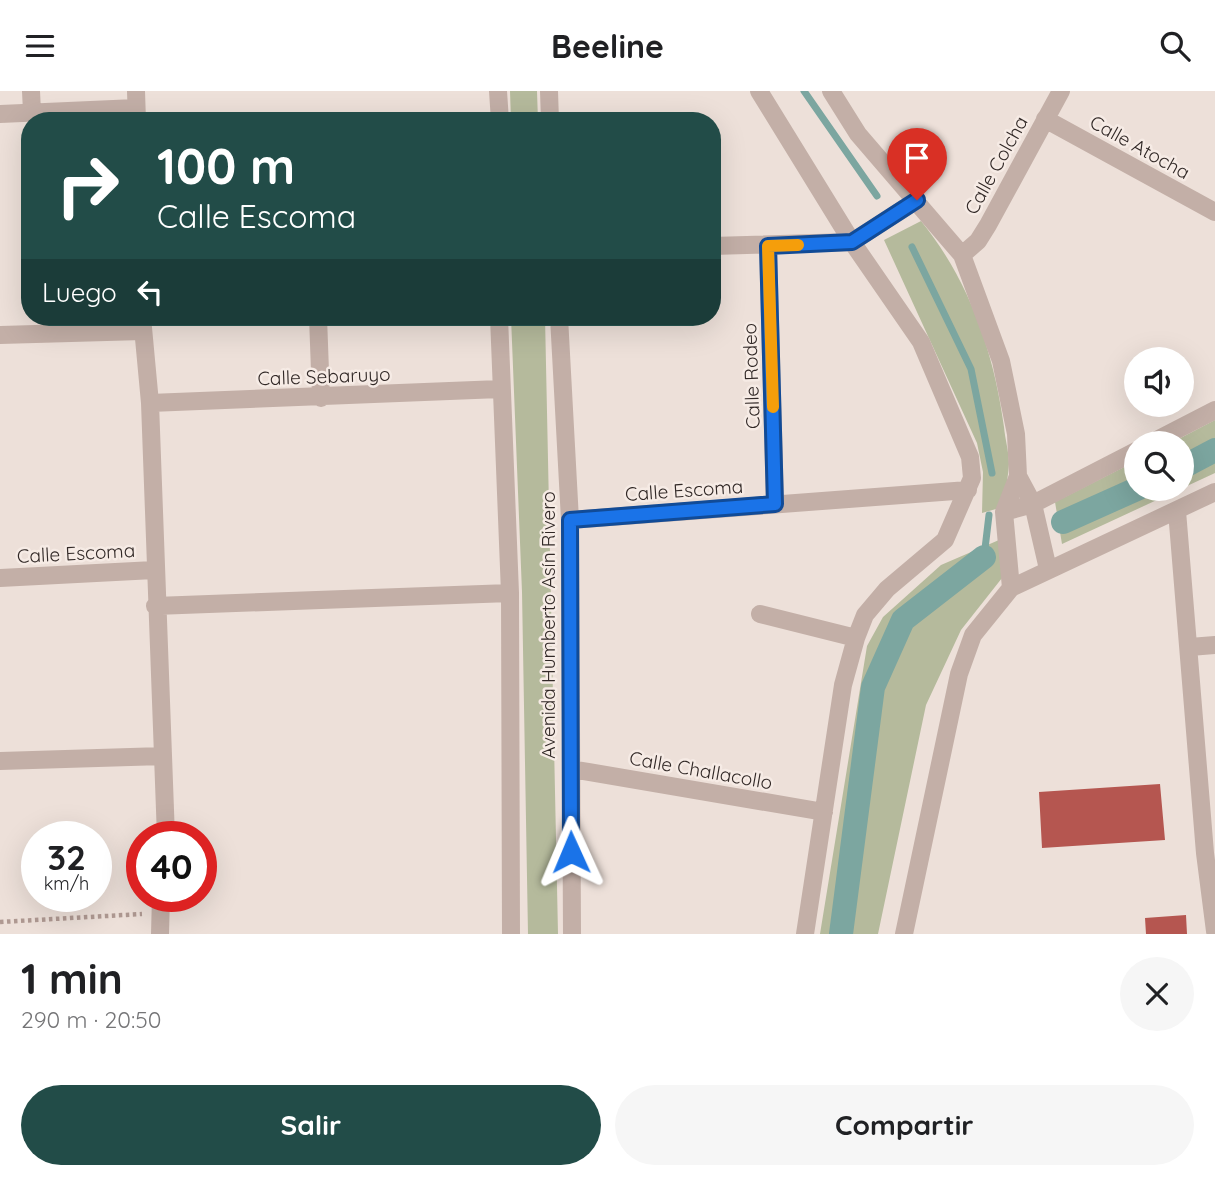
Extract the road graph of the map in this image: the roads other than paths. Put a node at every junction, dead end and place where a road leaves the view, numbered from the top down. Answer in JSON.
{"nodes":[{"id":1,"x":31,"y":91,"type":"edge"},
{"id":2,"x":498,"y":91,"type":"edge"},
{"id":3,"x":549,"y":91,"type":"edge"},
{"id":4,"x":759,"y":91,"type":"edge"},
{"id":5,"x":831,"y":91,"type":"edge"},
{"id":6,"x":1062,"y":91,"type":"edge"},
{"id":7,"x":136,"y":107,"type":"edge"},
{"id":8,"x":32,"y":112,"type":"joint"},
{"id":9,"x":499,"y":112,"type":"edge"},
{"id":10,"x":550,"y":112,"type":"edge"},
{"id":11,"x":21,"y":113,"type":"edge"},
{"id":12,"x":0,"y":114,"type":"edge"},
{"id":13,"x":1045,"y":119,"type":"junction"},
{"id":14,"x":917,"y":200,"type":"junction"},
{"id":15,"x":1215,"y":212,"type":"edge"},
{"id":16,"x":852,"y":242,"type":"junction"},
{"id":17,"x":721,"y":246,"type":"edge"},
{"id":18,"x":768,"y":246,"type":"junction"},
{"id":19,"x":962,"y":255,"type":"junction"},
{"id":20,"x":116,"y":326,"type":"edge"},
{"id":21,"x":142,"y":326,"type":"edge"},
{"id":22,"x":318,"y":326,"type":"edge"},
{"id":23,"x":499,"y":326,"type":"edge"},
{"id":24,"x":559,"y":326,"type":"edge"},
{"id":25,"x":0,"y":335,"type":"edge"},
{"id":26,"x":500,"y":389,"type":"junction"},
{"id":27,"x":321,"y":398,"type":"junction"},
{"id":28,"x":150,"y":403,"type":"junction"},
{"id":29,"x":1215,"y":410,"type":"edge"},
{"id":30,"x":1175,"y":431,"type":"edge"},
{"id":31,"x":1124,"y":457,"type":"edge"},
{"id":32,"x":1018,"y":476,"type":"junction"},
{"id":33,"x":968,"y":490,"type":"junction"},
{"id":34,"x":1215,"y":492,"type":"edge"},
{"id":35,"x":775,"y":504,"type":"junction"},
{"id":36,"x":1033,"y":504,"type":"junction"},
{"id":37,"x":1177,"y":511,"type":"junction"},
{"id":38,"x":1004,"y":512,"type":"junction"},
{"id":39,"x":570,"y":520,"type":"junction"},
{"id":40,"x":1048,"y":569,"type":"junction"},
{"id":41,"x":154,"y":570,"type":"junction"},
{"id":42,"x":0,"y":578,"type":"edge"},
{"id":43,"x":1011,"y":587,"type":"junction"},
{"id":44,"x":510,"y":593,"type":"junction"},
{"id":45,"x":155,"y":606,"type":"junction"},
{"id":46,"x":760,"y":614,"type":"dead end"},
{"id":47,"x":856,"y":638,"type":"junction"},
{"id":48,"x":1215,"y":645,"type":"edge"},
{"id":49,"x":1190,"y":647,"type":"junction"},
{"id":50,"x":163,"y":756,"type":"junction"},
{"id":51,"x":0,"y":761,"type":"edge"},
{"id":52,"x":570,"y":769,"type":"junction"},
{"id":53,"x":824,"y":813,"type":"junction"},
{"id":54,"x":165,"y":821,"type":"edge"},
{"id":55,"x":1210,"y":853,"type":"edge"},
{"id":56,"x":160,"y":912,"type":"edge"},
{"id":57,"x":1215,"y":931,"type":"edge"},
{"id":58,"x":160,"y":934,"type":"edge"},
{"id":59,"x":511,"y":934,"type":"edge"},
{"id":60,"x":572,"y":934,"type":"edge"},
{"id":61,"x":805,"y":934,"type":"edge"},
{"id":62,"x":904,"y":934,"type":"edge"}],
"edges":[{"from":1,"to":8,"type":"street"},
{"from":2,"to":9,"type":"street"},
{"from":3,"to":10,"type":"street"},
{"from":4,"to":16,"type":"street"},
{"from":5,"to":14,"type":"street"},
{"from":6,"to":13,"type":"street","name":"Calle Colcha"},
{"from":7,"to":8,"type":"street"},
{"from":11,"to":12,"type":"street"},
{"from":13,"to":15,"type":"street","name":"Calle Atocha"},
{"from":13,"to":19,"type":"street","name":"Calle Colcha"},
{"from":14,"to":16,"type":"street"},
{"from":14,"to":19,"type":"street"},
{"from":16,"to":18,"type":"street"},
{"from":16,"to":33,"type":"street"},
{"from":17,"to":18,"type":"street"},
{"from":18,"to":35,"type":"street","name":"Calle Rodeo"},
{"from":19,"to":32,"type":"street"},
{"from":20,"to":25,"type":"street"},
{"from":21,"to":28,"type":"street"},
{"from":22,"to":27,"type":"street"},
{"from":23,"to":26,"type":"street","name":"Avenida Humberto Asín Rivero"},
{"from":24,"to":39,"type":"street","name":"Avenida Humberto Asín Rivero"},
{"from":26,"to":27,"type":"street","name":"Calle Sebaruyo"},
{"from":26,"to":44,"type":"street","name":"Avenida Humberto Asín Rivero"},
{"from":27,"to":28,"type":"street","name":"Calle Sebaruyo"},
{"from":28,"to":41,"type":"street"},
{"from":29,"to":30,"type":"street"},
{"from":31,"to":36,"type":"street"},
{"from":32,"to":36,"type":"street"},
{"from":32,"to":38,"type":"street"},
{"from":33,"to":35,"type":"street","name":"Calle Escoma"},
{"from":33,"to":47,"type":"street"},
{"from":34,"to":37,"type":"street"},
{"from":35,"to":39,"type":"street","name":"Calle Escoma"},
{"from":36,"to":38,"type":"street"},
{"from":36,"to":40,"type":"street"},
{"from":37,"to":40,"type":"street"},
{"from":37,"to":49,"type":"street"},
{"from":38,"to":43,"type":"street"},
{"from":39,"to":52,"type":"street","name":"Avenida Humberto Asín Rivero"},
{"from":40,"to":43,"type":"street"},
{"from":41,"to":42,"type":"street","name":"Calle Escoma"},
{"from":41,"to":45,"type":"street"},
{"from":43,"to":62,"type":"street"},
{"from":44,"to":45,"type":"street"},
{"from":44,"to":59,"type":"street","name":"Avenida Humberto Asín Rivero"},
{"from":45,"to":50,"type":"street"},
{"from":46,"to":47,"type":"street"},
{"from":47,"to":53,"type":"street"},
{"from":48,"to":49,"type":"street"},
{"from":49,"to":55,"type":"street"},
{"from":50,"to":51,"type":"street"},
{"from":50,"to":54,"type":"street"},
{"from":52,"to":53,"type":"street","name":"Calle Challacollo"},
{"from":52,"to":60,"type":"street","name":"Avenida Humberto Asín Rivero"},
{"from":53,"to":61,"type":"street"},
{"from":55,"to":57,"type":"street"},
{"from":56,"to":58,"type":"street"}]}
